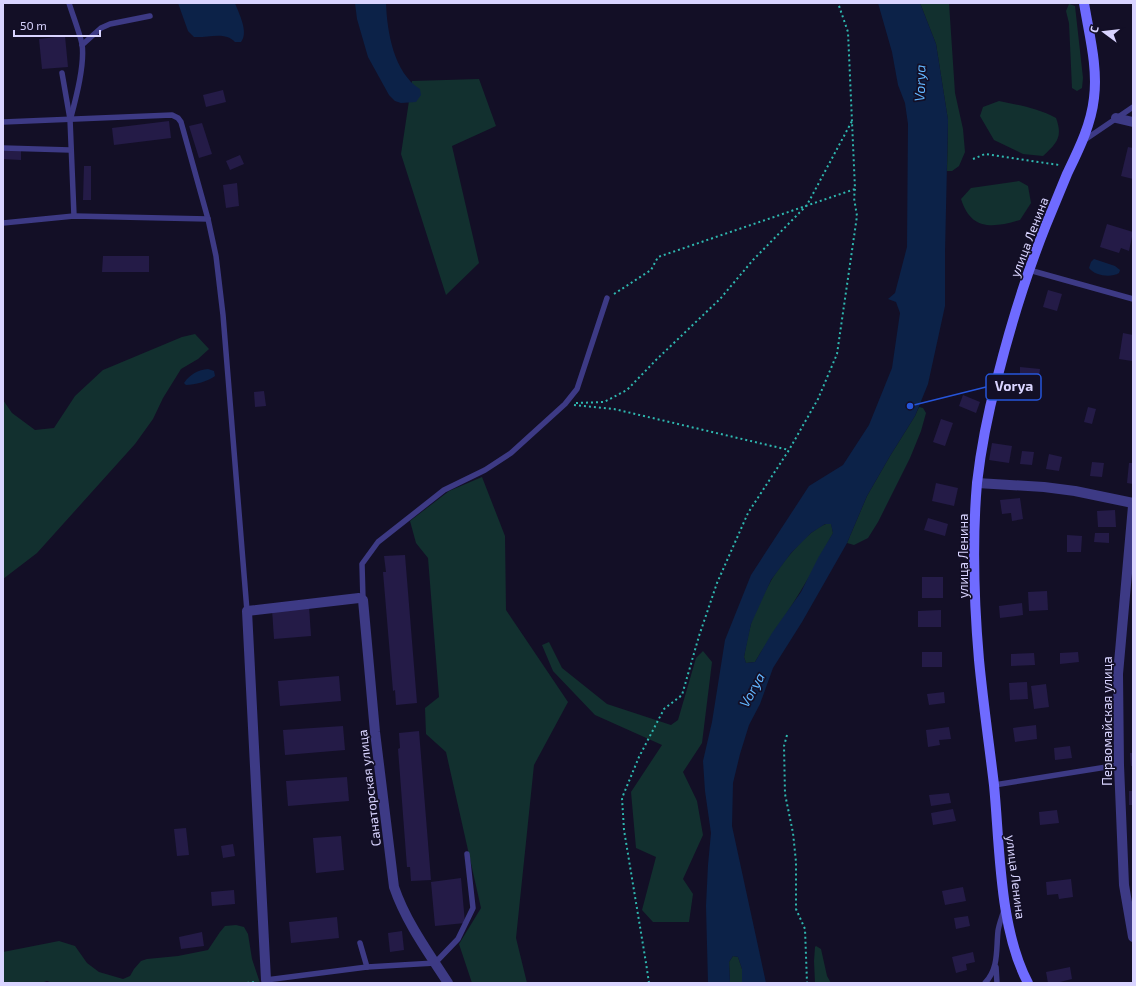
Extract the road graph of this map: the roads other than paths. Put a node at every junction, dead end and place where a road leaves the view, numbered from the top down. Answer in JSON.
{"nodes":[{"id":1,"x":69,"y":3,"type":"edge"},
{"id":2,"x":1084,"y":3,"type":"edge"},
{"id":3,"x":150,"y":16,"type":"dead end"},
{"id":4,"x":82,"y":45,"type":"junction"},
{"id":5,"x":62,"y":73,"type":"dead end"},
{"id":6,"x":1133,"y":107,"type":"edge"},
{"id":7,"x":1116,"y":118,"type":"junction"},
{"id":8,"x":70,"y":119,"type":"junction"},
{"id":9,"x":3,"y":122,"type":"edge"},
{"id":10,"x":1133,"y":122,"type":"edge"},
{"id":11,"x":1082,"y":142,"type":"junction"},
{"id":12,"x":3,"y":148,"type":"edge"},
{"id":13,"x":70,"y":150,"type":"junction"},
{"id":14,"x":74,"y":216,"type":"junction"},
{"id":15,"x":208,"y":219,"type":"junction"},
{"id":16,"x":3,"y":223,"type":"edge"},
{"id":17,"x":1029,"y":270,"type":"junction"},
{"id":18,"x":607,"y":298,"type":"road end"},
{"id":19,"x":1133,"y":299,"type":"edge"},
{"id":20,"x":977,"y":483,"type":"junction"},
{"id":21,"x":1133,"y":504,"type":"edge"},
{"id":22,"x":363,"y":600,"type":"junction"},
{"id":23,"x":247,"y":611,"type":"junction"},
{"id":24,"x":1119,"y":765,"type":"junction"},
{"id":25,"x":994,"y":785,"type":"junction"},
{"id":26,"x":467,"y":854,"type":"dead end"},
{"id":27,"x":1006,"y":906,"type":"junction"},
{"id":28,"x":1133,"y":937,"type":"edge"},
{"id":29,"x":360,"y":943,"type":"dead end"},
{"id":30,"x":435,"y":963,"type":"junction"},
{"id":31,"x":996,"y":965,"type":"junction"},
{"id":32,"x":367,"y":967,"type":"junction"},
{"id":33,"x":266,"y":982,"type":"edge"},
{"id":34,"x":448,"y":983,"type":"edge"},
{"id":35,"x":985,"y":983,"type":"edge"},
{"id":36,"x":997,"y":983,"type":"edge"},
{"id":37,"x":1028,"y":983,"type":"edge"}],
"edges":[{"from":1,"to":4,"type":"lane"},
{"from":2,"to":11,"type":"street","name":"улица Ленина"},
{"from":3,"to":4,"type":"lane"},
{"from":4,"to":8,"type":"lane"},
{"from":5,"to":8,"type":"lane"},
{"from":6,"to":7,"type":"lane"},
{"from":7,"to":10,"type":"street"},
{"from":7,"to":11,"type":"lane"},
{"from":8,"to":9,"type":"lane"},
{"from":8,"to":13,"type":"lane"},
{"from":8,"to":15,"type":"lane"},
{"from":11,"to":17,"type":"street","name":"улица Ленина"},
{"from":12,"to":13,"type":"lane"},
{"from":13,"to":14,"type":"lane"},
{"from":14,"to":15,"type":"lane"},
{"from":14,"to":16,"type":"lane"},
{"from":15,"to":23,"type":"lane"},
{"from":17,"to":19,"type":"lane"},
{"from":17,"to":20,"type":"street","name":"улица Ленина"},
{"from":18,"to":22,"type":"lane"},
{"from":20,"to":21,"type":"street"},
{"from":20,"to":25,"type":"street","name":"улица Ленина"},
{"from":21,"to":24,"type":"street","name":"Первомайская улица"},
{"from":22,"to":23,"type":"street"},
{"from":22,"to":30,"type":"street","name":"Санаторская улица"},
{"from":23,"to":33,"type":"street"},
{"from":24,"to":25,"type":"lane"},
{"from":24,"to":28,"type":"street","name":"Первомайская улица"},
{"from":25,"to":27,"type":"street","name":"улица Ленина"},
{"from":26,"to":30,"type":"lane"},
{"from":27,"to":31,"type":"lane"},
{"from":27,"to":37,"type":"street","name":"улица Ленина"},
{"from":29,"to":32,"type":"lane"},
{"from":30,"to":32,"type":"lane"},
{"from":30,"to":34,"type":"street","name":"Санаторская улица"},
{"from":31,"to":35,"type":"lane"},
{"from":31,"to":36,"type":"lane"},
{"from":32,"to":33,"type":"lane"}]}
